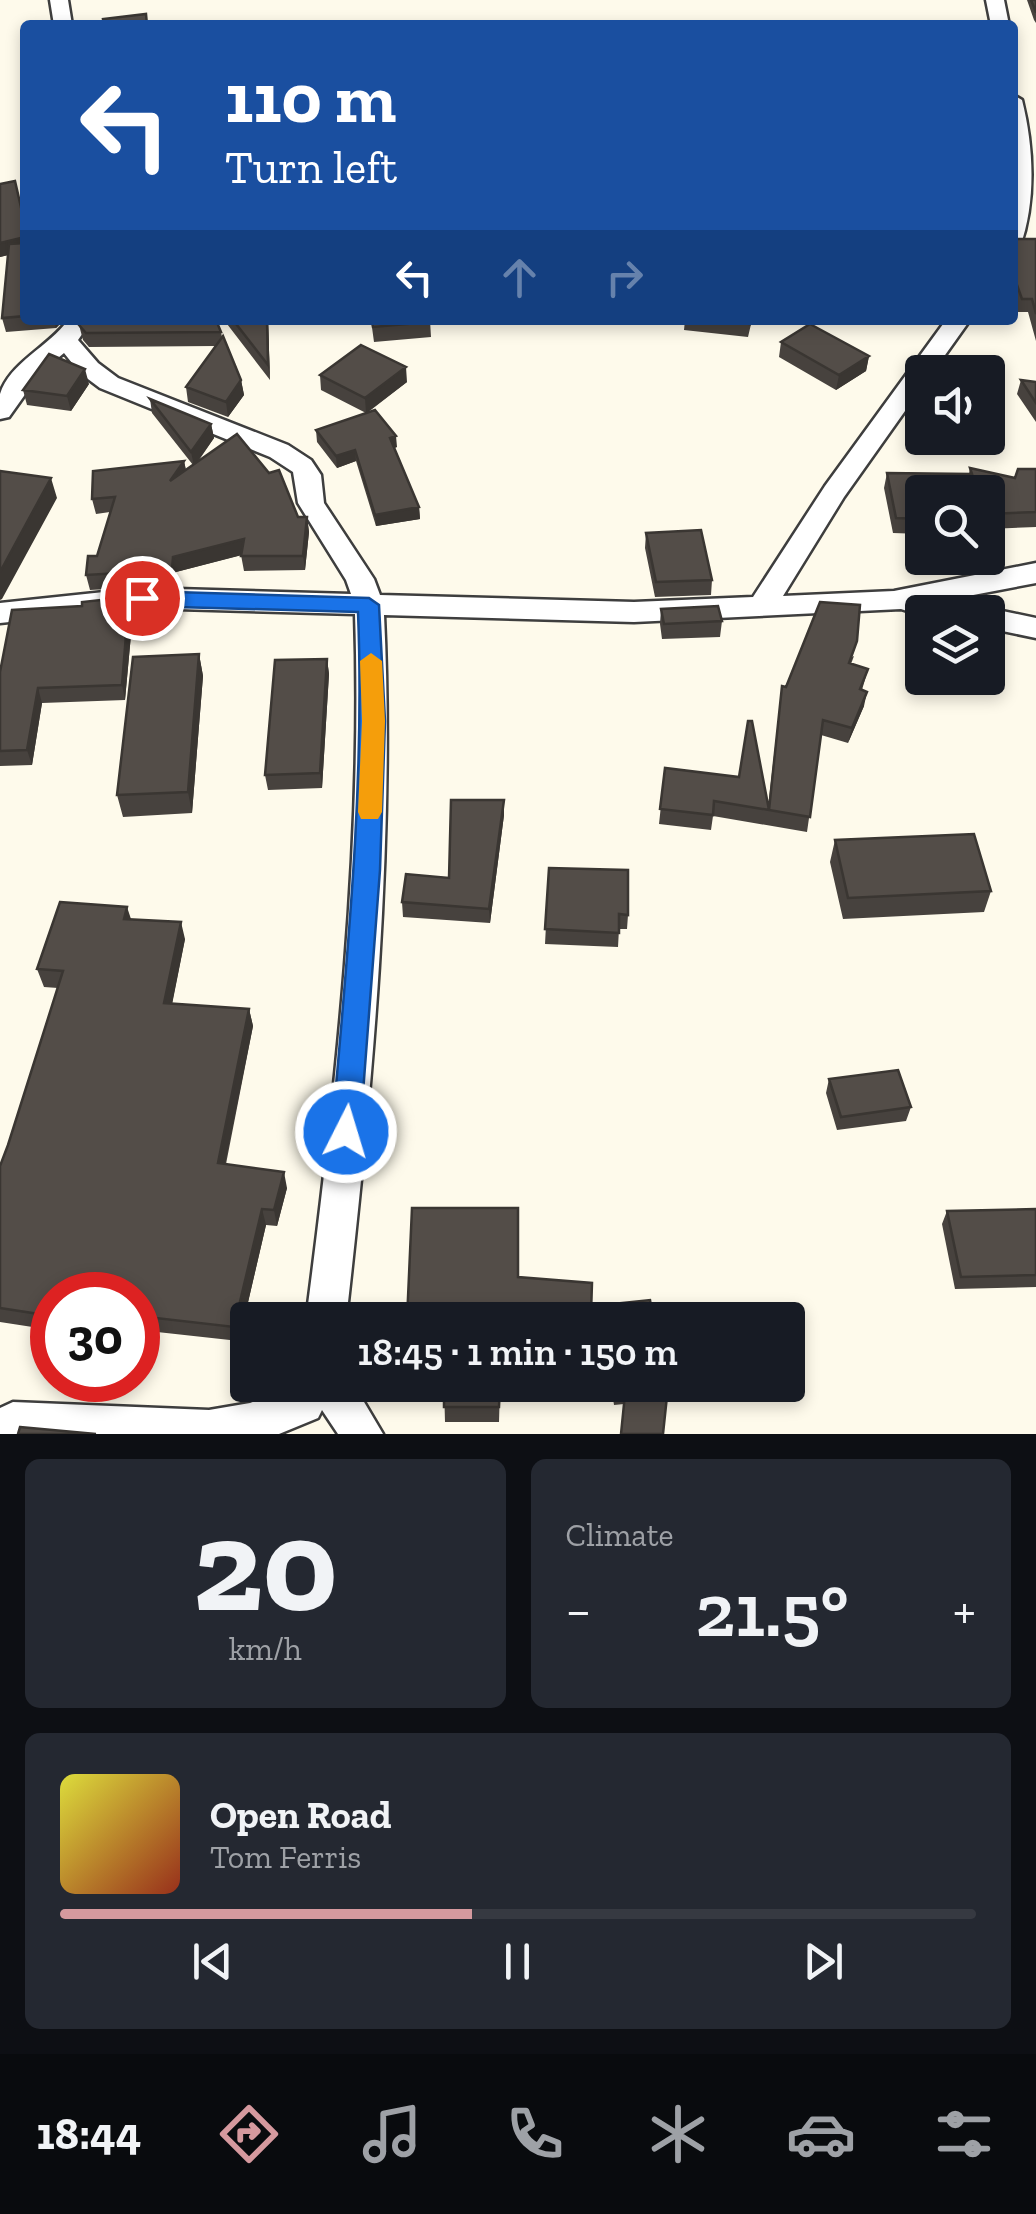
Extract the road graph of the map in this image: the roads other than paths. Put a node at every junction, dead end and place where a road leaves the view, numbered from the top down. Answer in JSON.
{"nodes":[{"id":1,"x":1018,"y":125,"type":"edge"},
{"id":2,"x":1030,"y":220,"type":"edge"},
{"id":3,"x":954,"y":325,"type":"edge"},
{"id":4,"x":73,"y":330,"type":"edge"},
{"id":5,"x":0,"y":410,"type":"edge"},
{"id":6,"x":1036,"y":572,"type":"edge"},
{"id":7,"x":894,"y":601,"type":"junction"},
{"id":8,"x":905,"y":603,"type":"edge"},
{"id":9,"x":369,"y":605,"type":"junction"},
{"id":10,"x":762,"y":606,"type":"junction"},
{"id":11,"x":0,"y":613,"type":"edge"},
{"id":12,"x":1005,"y":622,"type":"edge"},
{"id":13,"x":1036,"y":628,"type":"edge"},
{"id":14,"x":328,"y":1302,"type":"edge"},
{"id":15,"x":313,"y":1402,"type":"edge"},
{"id":16,"x":13,"y":1423,"type":"dead end"},
{"id":17,"x":362,"y":1434,"type":"edge"}],
"edges":[{"from":1,"to":2,"type":"street"},
{"from":3,"to":10,"type":"street"},
{"from":4,"to":5,"type":"street"},
{"from":4,"to":9,"type":"street"},
{"from":6,"to":7,"type":"street"},
{"from":7,"to":8,"type":"street"},
{"from":7,"to":10,"type":"street"},
{"from":9,"to":10,"type":"street"},
{"from":9,"to":11,"type":"street"},
{"from":9,"to":14,"type":"street"},
{"from":12,"to":13,"type":"street"},
{"from":15,"to":16,"type":"street"},
{"from":15,"to":17,"type":"street"}]}
